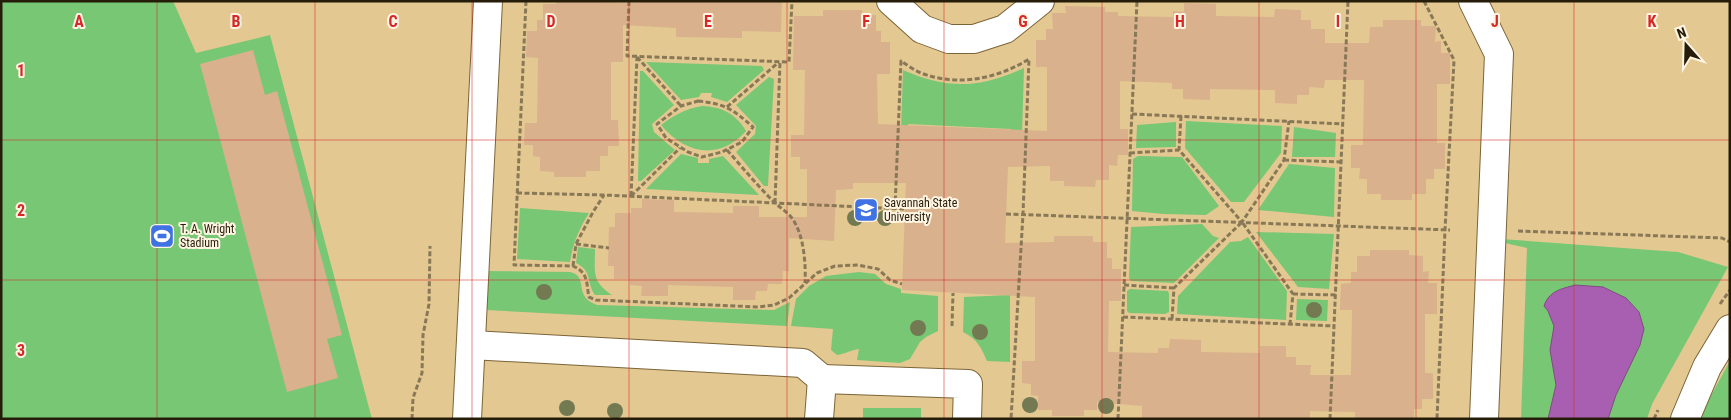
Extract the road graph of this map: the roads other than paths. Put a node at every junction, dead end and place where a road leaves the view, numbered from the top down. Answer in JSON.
{"nodes":[{"id":1,"x":488,"y":1,"type":"edge"},
{"id":2,"x":891,"y":1,"type":"edge"},
{"id":3,"x":1040,"y":1,"type":"edge"},
{"id":4,"x":1473,"y":1,"type":"edge"},
{"id":5,"x":1730,"y":329,"type":"edge"},
{"id":6,"x":471,"y":345,"type":"junction"},
{"id":7,"x":822,"y":379,"type":"junction"},
{"id":8,"x":467,"y":419,"type":"edge"},
{"id":9,"x":819,"y":419,"type":"edge"},
{"id":10,"x":967,"y":419,"type":"edge"},
{"id":11,"x":1484,"y":419,"type":"edge"},
{"id":12,"x":1685,"y":419,"type":"edge"}],
"edges":[{"from":1,"to":6,"type":"street"},
{"from":2,"to":3,"type":"street"},
{"from":4,"to":11,"type":"street"},
{"from":5,"to":12,"type":"street"},
{"from":6,"to":7,"type":"street"},
{"from":6,"to":8,"type":"street"},
{"from":7,"to":9,"type":"street"},
{"from":7,"to":10,"type":"street"}]}
